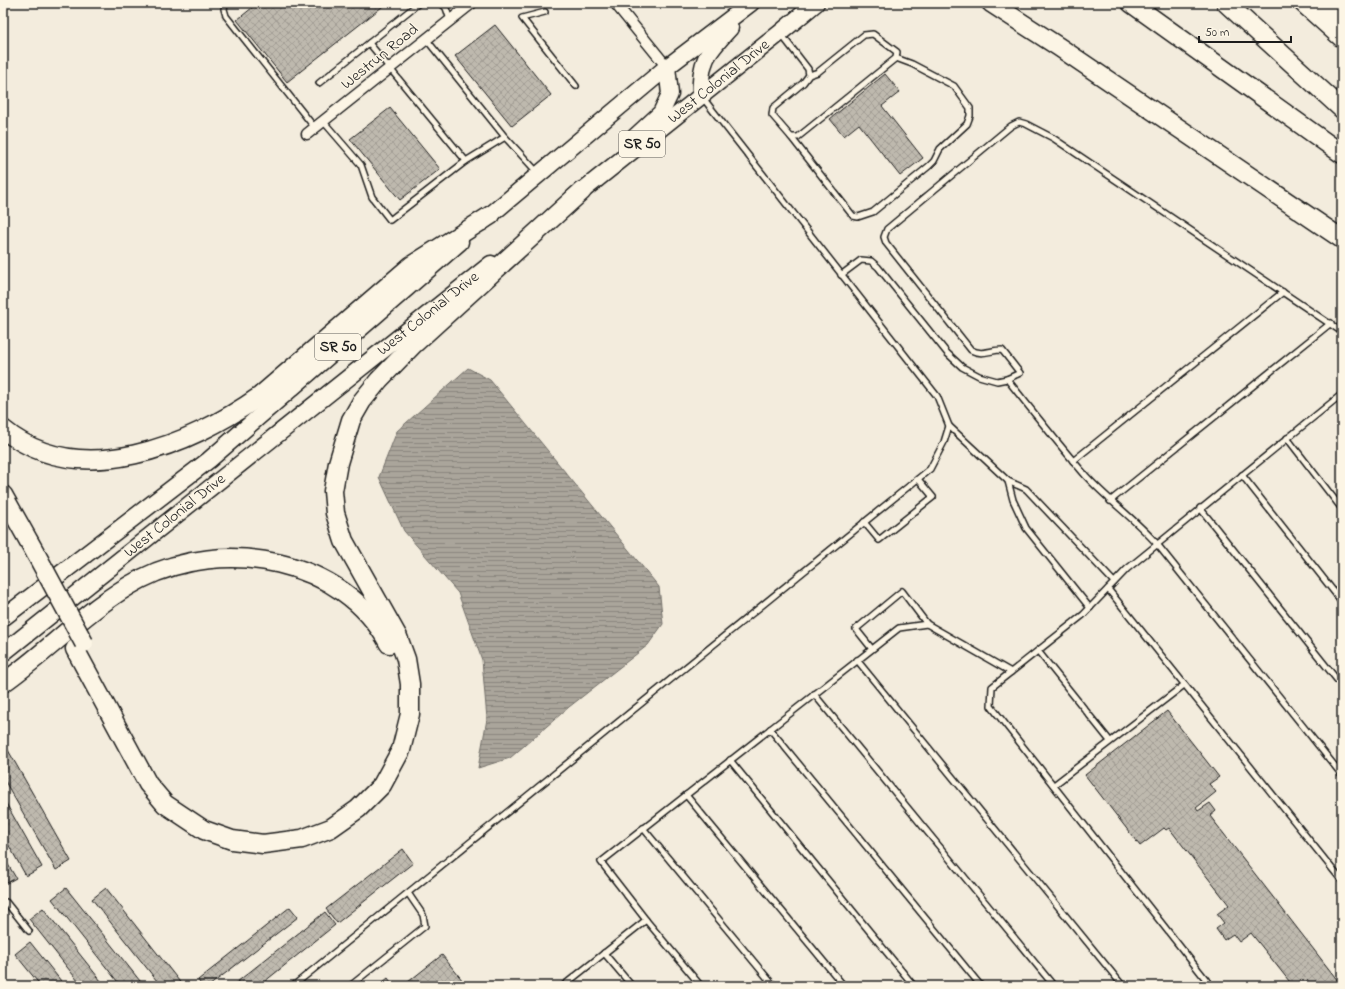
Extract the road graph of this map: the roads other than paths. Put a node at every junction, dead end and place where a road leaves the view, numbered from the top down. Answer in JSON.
{"nodes":[{"id":1,"x":226,"y":3,"type":"edge"},
{"id":2,"x":419,"y":3,"type":"edge"},
{"id":3,"x":441,"y":3,"type":"edge"},
{"id":4,"x":472,"y":3,"type":"edge"},
{"id":5,"x":615,"y":3,"type":"edge"},
{"id":6,"x":751,"y":3,"type":"edge"},
{"id":7,"x":816,"y":3,"type":"edge"},
{"id":8,"x":991,"y":3,"type":"edge"},
{"id":9,"x":1000,"y":3,"type":"edge"},
{"id":10,"x":1131,"y":3,"type":"edge"},
{"id":11,"x":1226,"y":3,"type":"edge"},
{"id":12,"x":1303,"y":3,"type":"edge"},
{"id":13,"x":1324,"y":3,"type":"edge"},
{"id":14,"x":545,"y":12,"type":"dead end"},
{"id":15,"x":450,"y":20,"type":"junction"},
{"id":16,"x":1342,"y":22,"type":"edge"},
{"id":17,"x":780,"y":33,"type":"junction"},
{"id":18,"x":1342,"y":38,"type":"edge"},
{"id":19,"x":426,"y":39,"type":"junction"},
{"id":20,"x":369,"y":44,"type":"junction"},
{"id":21,"x":1059,"y":47,"type":"junction"},
{"id":22,"x":896,"y":58,"type":"junction"},
{"id":23,"x":667,"y":67,"type":"junction"},
{"id":24,"x":389,"y":69,"type":"junction"},
{"id":25,"x":809,"y":74,"type":"junction"},
{"id":26,"x":319,"y":83,"type":"dead end"},
{"id":27,"x":576,"y":86,"type":"dead end"},
{"id":28,"x":701,"y":96,"type":"junction"},
{"id":29,"x":1342,"y":109,"type":"edge"},
{"id":30,"x":319,"y":124,"type":"junction"},
{"id":31,"x":307,"y":134,"type":"dead end"},
{"id":32,"x":505,"y":137,"type":"junction"},
{"id":33,"x":791,"y":137,"type":"junction"},
{"id":34,"x":1342,"y":154,"type":"edge"},
{"id":35,"x":466,"y":161,"type":"junction"},
{"id":36,"x":539,"y":174,"type":"junction"},
{"id":37,"x":582,"y":191,"type":"junction"},
{"id":38,"x":491,"y":215,"type":"junction"},
{"id":39,"x":1342,"y":239,"type":"edge"},
{"id":40,"x":841,"y":275,"type":"junction"},
{"id":41,"x":1283,"y":292,"type":"junction"},
{"id":42,"x":1331,"y":323,"type":"junction"},
{"id":43,"x":1342,"y":332,"type":"edge"},
{"id":44,"x":1007,"y":379,"type":"junction"},
{"id":45,"x":1342,"y":394,"type":"edge"},
{"id":46,"x":949,"y":426,"type":"junction"},
{"id":47,"x":3,"y":429,"type":"edge"},
{"id":48,"x":1287,"y":438,"type":"junction"},
{"id":49,"x":1074,"y":461,"type":"junction"},
{"id":50,"x":1242,"y":475,"type":"junction"},
{"id":51,"x":918,"y":479,"type":"junction"},
{"id":52,"x":1008,"y":481,"type":"junction"},
{"id":53,"x":3,"y":494,"type":"edge"},
{"id":54,"x":1110,"y":501,"type":"junction"},
{"id":55,"x":1200,"y":508,"type":"junction"},
{"id":56,"x":1342,"y":508,"type":"edge"},
{"id":57,"x":3,"y":517,"type":"edge"},
{"id":58,"x":864,"y":522,"type":"junction"},
{"id":59,"x":1157,"y":544,"type":"junction"},
{"id":60,"x":32,"y":557,"type":"junction"},
{"id":61,"x":1114,"y":582,"type":"junction"},
{"id":62,"x":1108,"y":589,"type":"junction"},
{"id":63,"x":1342,"y":602,"type":"edge"},
{"id":64,"x":1090,"y":608,"type":"junction"},
{"id":65,"x":3,"y":618,"type":"edge"},
{"id":66,"x":927,"y":624,"type":"junction"},
{"id":67,"x":79,"y":646,"type":"junction"},
{"id":68,"x":872,"y":649,"type":"junction"},
{"id":69,"x":1038,"y":651,"type":"junction"},
{"id":70,"x":3,"y":653,"type":"edge"},
{"id":71,"x":857,"y":660,"type":"junction"},
{"id":72,"x":1011,"y":672,"type":"junction"},
{"id":73,"x":3,"y":683,"type":"edge"},
{"id":74,"x":1184,"y":685,"type":"junction"},
{"id":75,"x":1342,"y":686,"type":"edge"},
{"id":76,"x":814,"y":694,"type":"junction"},
{"id":77,"x":770,"y":729,"type":"junction"},
{"id":78,"x":1110,"y":742,"type":"junction"},
{"id":79,"x":730,"y":760,"type":"junction"},
{"id":80,"x":1342,"y":775,"type":"edge"},
{"id":81,"x":1054,"y":785,"type":"junction"},
{"id":82,"x":686,"y":795,"type":"junction"},
{"id":83,"x":643,"y":828,"type":"junction"},
{"id":84,"x":1342,"y":881,"type":"edge"},
{"id":85,"x":408,"y":893,"type":"junction"},
{"id":86,"x":3,"y":903,"type":"edge"},
{"id":87,"x":646,"y":920,"type":"junction"},
{"id":88,"x":29,"y":931,"type":"dead end"},
{"id":89,"x":604,"y":953,"type":"junction"},
{"id":90,"x":293,"y":986,"type":"edge"},
{"id":91,"x":350,"y":986,"type":"edge"},
{"id":92,"x":563,"y":986,"type":"edge"},
{"id":93,"x":632,"y":986,"type":"edge"},
{"id":94,"x":701,"y":986,"type":"edge"},
{"id":95,"x":774,"y":986,"type":"edge"},
{"id":96,"x":844,"y":986,"type":"edge"},
{"id":97,"x":914,"y":986,"type":"edge"},
{"id":98,"x":981,"y":986,"type":"edge"},
{"id":99,"x":1054,"y":986,"type":"edge"},
{"id":100,"x":1123,"y":986,"type":"edge"},
{"id":101,"x":1211,"y":986,"type":"edge"}],
"edges":[{"from":1,"to":30,"type":"lane"},
{"from":2,"to":20,"type":"lane"},
{"from":3,"to":15,"type":"lane"},
{"from":4,"to":15,"type":"street","name":"Westrun Road"},
{"from":5,"to":23,"type":"street"},
{"from":6,"to":23,"type":"highway","name":"West Colonial Drive","number":"SR 50"},
{"from":6,"to":28,"type":"highway"},
{"from":7,"to":17,"type":"highway","name":"West Colonial Drive","number":"SR 50"},
{"from":8,"to":21,"type":"highway"},
{"from":9,"to":21,"type":"highway"},
{"from":10,"to":34,"type":"highway"},
{"from":11,"to":29,"type":"highway"},
{"from":12,"to":18,"type":"highway"},
{"from":13,"to":16,"type":"highway"},
{"from":14,"to":27,"type":"lane"},
{"from":15,"to":19,"type":"street","name":"Westrun Road"},
{"from":17,"to":25,"type":"lane"},
{"from":17,"to":28,"type":"highway","name":"West Colonial Drive","number":"SR 50"},
{"from":19,"to":24,"type":"street","name":"Westrun Road"},
{"from":19,"to":32,"type":"lane"},
{"from":20,"to":24,"type":"lane"},
{"from":20,"to":26,"type":"lane"},
{"from":21,"to":39,"type":"highway"},
{"from":22,"to":25,"type":"lane"},
{"from":22,"to":33,"type":"lane"},
{"from":22,"to":33,"type":"lane"},
{"from":23,"to":36,"type":"highway","name":"West Colonial Drive","number":"SR 50"},
{"from":23,"to":37,"type":"highway"},
{"from":24,"to":30,"type":"street","name":"Westrun Road"},
{"from":24,"to":35,"type":"lane"},
{"from":25,"to":33,"type":"lane"},
{"from":28,"to":37,"type":"highway","name":"West Colonial Drive","number":"SR 50"},
{"from":28,"to":40,"type":"lane"},
{"from":30,"to":31,"type":"street","name":"Westrun Road"},
{"from":30,"to":35,"type":"lane"},
{"from":32,"to":35,"type":"lane"},
{"from":32,"to":36,"type":"lane"},
{"from":36,"to":38,"type":"highway","name":"West Colonial Drive","number":"SR 50"},
{"from":37,"to":67,"type":"highway"},
{"from":37,"to":70,"type":"highway","name":"West Colonial Drive","number":"SR 50"},
{"from":38,"to":47,"type":"highway"},
{"from":38,"to":65,"type":"highway","name":"West Colonial Drive","number":"SR 50"},
{"from":40,"to":44,"type":"lane"},
{"from":40,"to":46,"type":"lane"},
{"from":41,"to":42,"type":"lane"},
{"from":41,"to":44,"type":"lane"},
{"from":41,"to":49,"type":"lane"},
{"from":42,"to":43,"type":"lane"},
{"from":42,"to":54,"type":"lane"},
{"from":44,"to":49,"type":"lane"},
{"from":45,"to":48,"type":"lane"},
{"from":46,"to":51,"type":"lane"},
{"from":46,"to":52,"type":"lane"},
{"from":48,"to":50,"type":"lane"},
{"from":48,"to":56,"type":"lane"},
{"from":49,"to":54,"type":"lane"},
{"from":50,"to":55,"type":"lane"},
{"from":50,"to":63,"type":"lane"},
{"from":51,"to":58,"type":"lane"},
{"from":51,"to":58,"type":"lane"},
{"from":52,"to":61,"type":"lane"},
{"from":52,"to":64,"type":"lane"},
{"from":53,"to":60,"type":"highway"},
{"from":54,"to":59,"type":"lane"},
{"from":55,"to":59,"type":"lane"},
{"from":55,"to":75,"type":"lane"},
{"from":57,"to":60,"type":"highway"},
{"from":58,"to":85,"type":"lane"},
{"from":59,"to":61,"type":"lane"},
{"from":59,"to":80,"type":"lane"},
{"from":60,"to":67,"type":"highway"},
{"from":61,"to":62,"type":"lane"},
{"from":62,"to":64,"type":"lane"},
{"from":62,"to":74,"type":"lane"},
{"from":64,"to":69,"type":"lane"},
{"from":66,"to":68,"type":"lane"},
{"from":66,"to":68,"type":"lane"},
{"from":66,"to":72,"type":"lane"},
{"from":67,"to":73,"type":"highway"},
{"from":68,"to":71,"type":"lane"},
{"from":69,"to":72,"type":"lane"},
{"from":69,"to":78,"type":"lane"},
{"from":71,"to":76,"type":"lane"},
{"from":71,"to":100,"type":"lane"},
{"from":72,"to":81,"type":"lane"},
{"from":74,"to":78,"type":"lane"},
{"from":74,"to":84,"type":"lane"},
{"from":76,"to":77,"type":"lane"},
{"from":76,"to":99,"type":"lane"},
{"from":77,"to":79,"type":"lane"},
{"from":77,"to":98,"type":"lane"},
{"from":78,"to":81,"type":"lane"},
{"from":79,"to":82,"type":"lane"},
{"from":79,"to":97,"type":"lane"},
{"from":81,"to":101,"type":"lane"},
{"from":82,"to":83,"type":"lane"},
{"from":82,"to":96,"type":"lane"},
{"from":83,"to":87,"type":"lane"},
{"from":83,"to":95,"type":"lane"},
{"from":85,"to":90,"type":"lane"},
{"from":85,"to":91,"type":"lane"},
{"from":86,"to":88,"type":"lane"},
{"from":87,"to":89,"type":"lane"},
{"from":87,"to":94,"type":"lane"},
{"from":89,"to":92,"type":"lane"},
{"from":89,"to":93,"type":"lane"}]}
